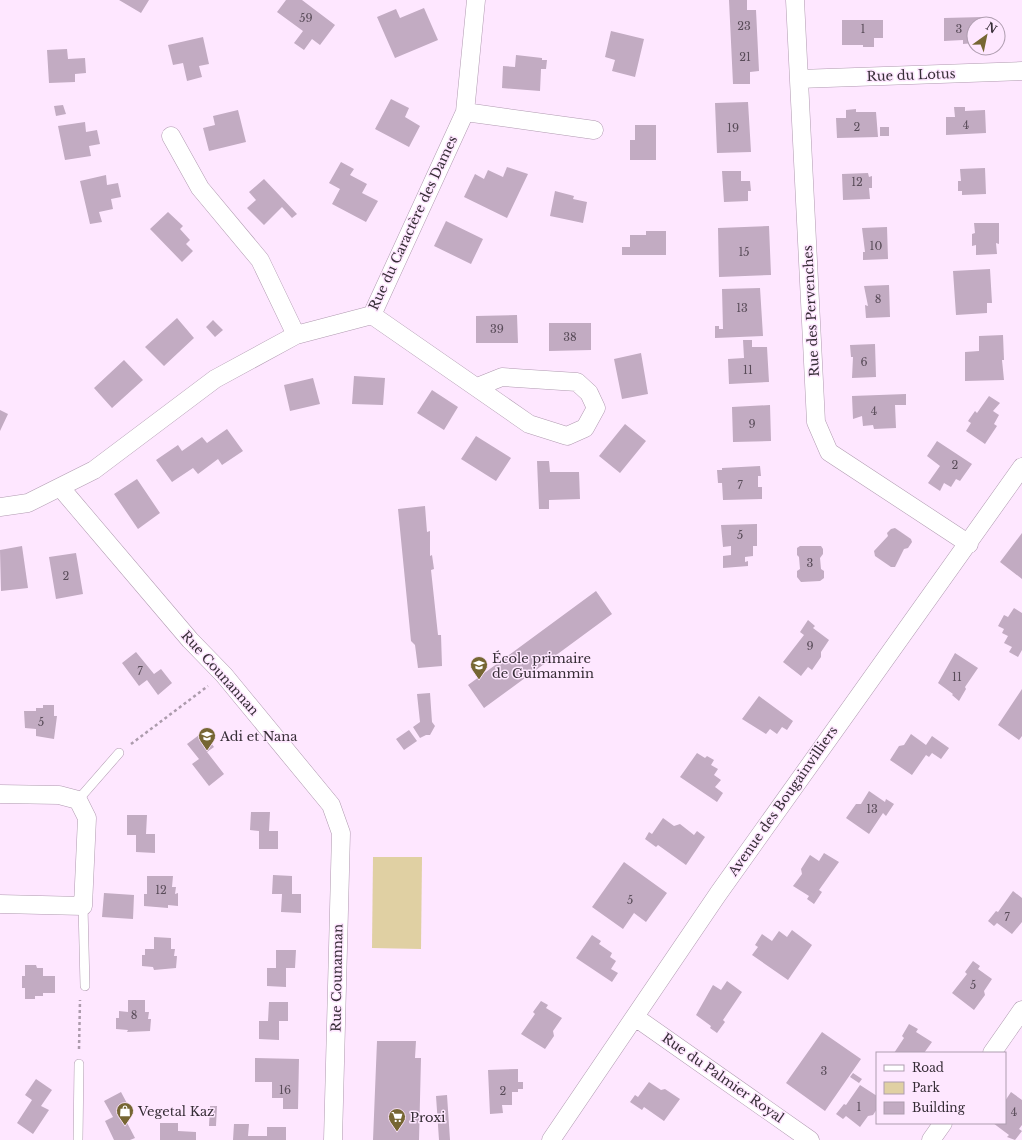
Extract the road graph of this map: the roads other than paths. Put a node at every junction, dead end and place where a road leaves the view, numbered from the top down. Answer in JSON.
{"nodes":[{"id":1,"x":476,"y":0,"type":"edge"},
{"id":2,"x":795,"y":0,"type":"edge"},
{"id":3,"x":1022,"y":71,"type":"edge"},
{"id":4,"x":799,"y":79,"type":"junction"},
{"id":5,"x":465,"y":112,"type":"junction"},
{"id":6,"x":594,"y":130,"type":"dead end"},
{"id":7,"x":171,"y":136,"type":"dead end"},
{"id":8,"x":372,"y":315,"type":"junction"},
{"id":9,"x":296,"y":335,"type":"junction"},
{"id":10,"x":477,"y":387,"type":"junction"},
{"id":11,"x":1022,"y":467,"type":"edge"},
{"id":12,"x":60,"y":487,"type":"junction"},
{"id":13,"x":0,"y":507,"type":"edge"},
{"id":14,"x":969,"y":544,"type":"junction"},
{"id":15,"x":119,"y":753,"type":"road end"},
{"id":16,"x":0,"y":794,"type":"edge"},
{"id":17,"x":78,"y":800,"type":"junction"},
{"id":18,"x":0,"y":904,"type":"edge"},
{"id":19,"x":83,"y":906,"type":"junction"},
{"id":20,"x":85,"y":986,"type":"road end"},
{"id":21,"x":1022,"y":1010,"type":"edge"},
{"id":22,"x":635,"y":1017,"type":"junction"},
{"id":23,"x":993,"y":1052,"type":"edge"},
{"id":24,"x":78,"y":1064,"type":"road end"},
{"id":25,"x":942,"y":1124,"type":"edge"},
{"id":26,"x":78,"y":1140,"type":"edge"},
{"id":27,"x":333,"y":1140,"type":"edge"},
{"id":28,"x":551,"y":1140,"type":"edge"},
{"id":29,"x":810,"y":1140,"type":"edge"},
{"id":30,"x":931,"y":1140,"type":"edge"}],
"edges":[{"from":1,"to":5,"type":"street","name":"Rue du Caractère des Dames"},
{"from":2,"to":4,"type":"street","name":"Rue des Pervenches"},
{"from":3,"to":4,"type":"street","name":"Rue du Lotus"},
{"from":4,"to":14,"type":"street","name":"Rue des Pervenches"},
{"from":5,"to":6,"type":"street"},
{"from":5,"to":8,"type":"street","name":"Rue du Caractère des Dames"},
{"from":7,"to":9,"type":"street"},
{"from":8,"to":9,"type":"street","name":"Rue du Caractère des Dames"},
{"from":8,"to":10,"type":"street"},
{"from":9,"to":12,"type":"street","name":"Rue du Caractère des Dames"},
{"from":10,"to":10,"type":"street"},
{"from":11,"to":14,"type":"street","name":"Avenue des Bougainvilliers"},
{"from":12,"to":13,"type":"street","name":"Rue du Caractère des Dames"},
{"from":12,"to":27,"type":"street","name":"Rue Counannan"},
{"from":14,"to":22,"type":"street","name":"Avenue des Bougainvilliers"},
{"from":15,"to":17,"type":"lane"},
{"from":16,"to":17,"type":"street"},
{"from":17,"to":19,"type":"street"},
{"from":18,"to":19,"type":"street"},
{"from":19,"to":20,"type":"lane"},
{"from":21,"to":23,"type":"street"},
{"from":22,"to":28,"type":"street","name":"Avenue des Bougainvilliers"},
{"from":22,"to":29,"type":"street","name":"Rue du Palmier Royal"},
{"from":24,"to":26,"type":"lane"},
{"from":25,"to":30,"type":"street"}]}
